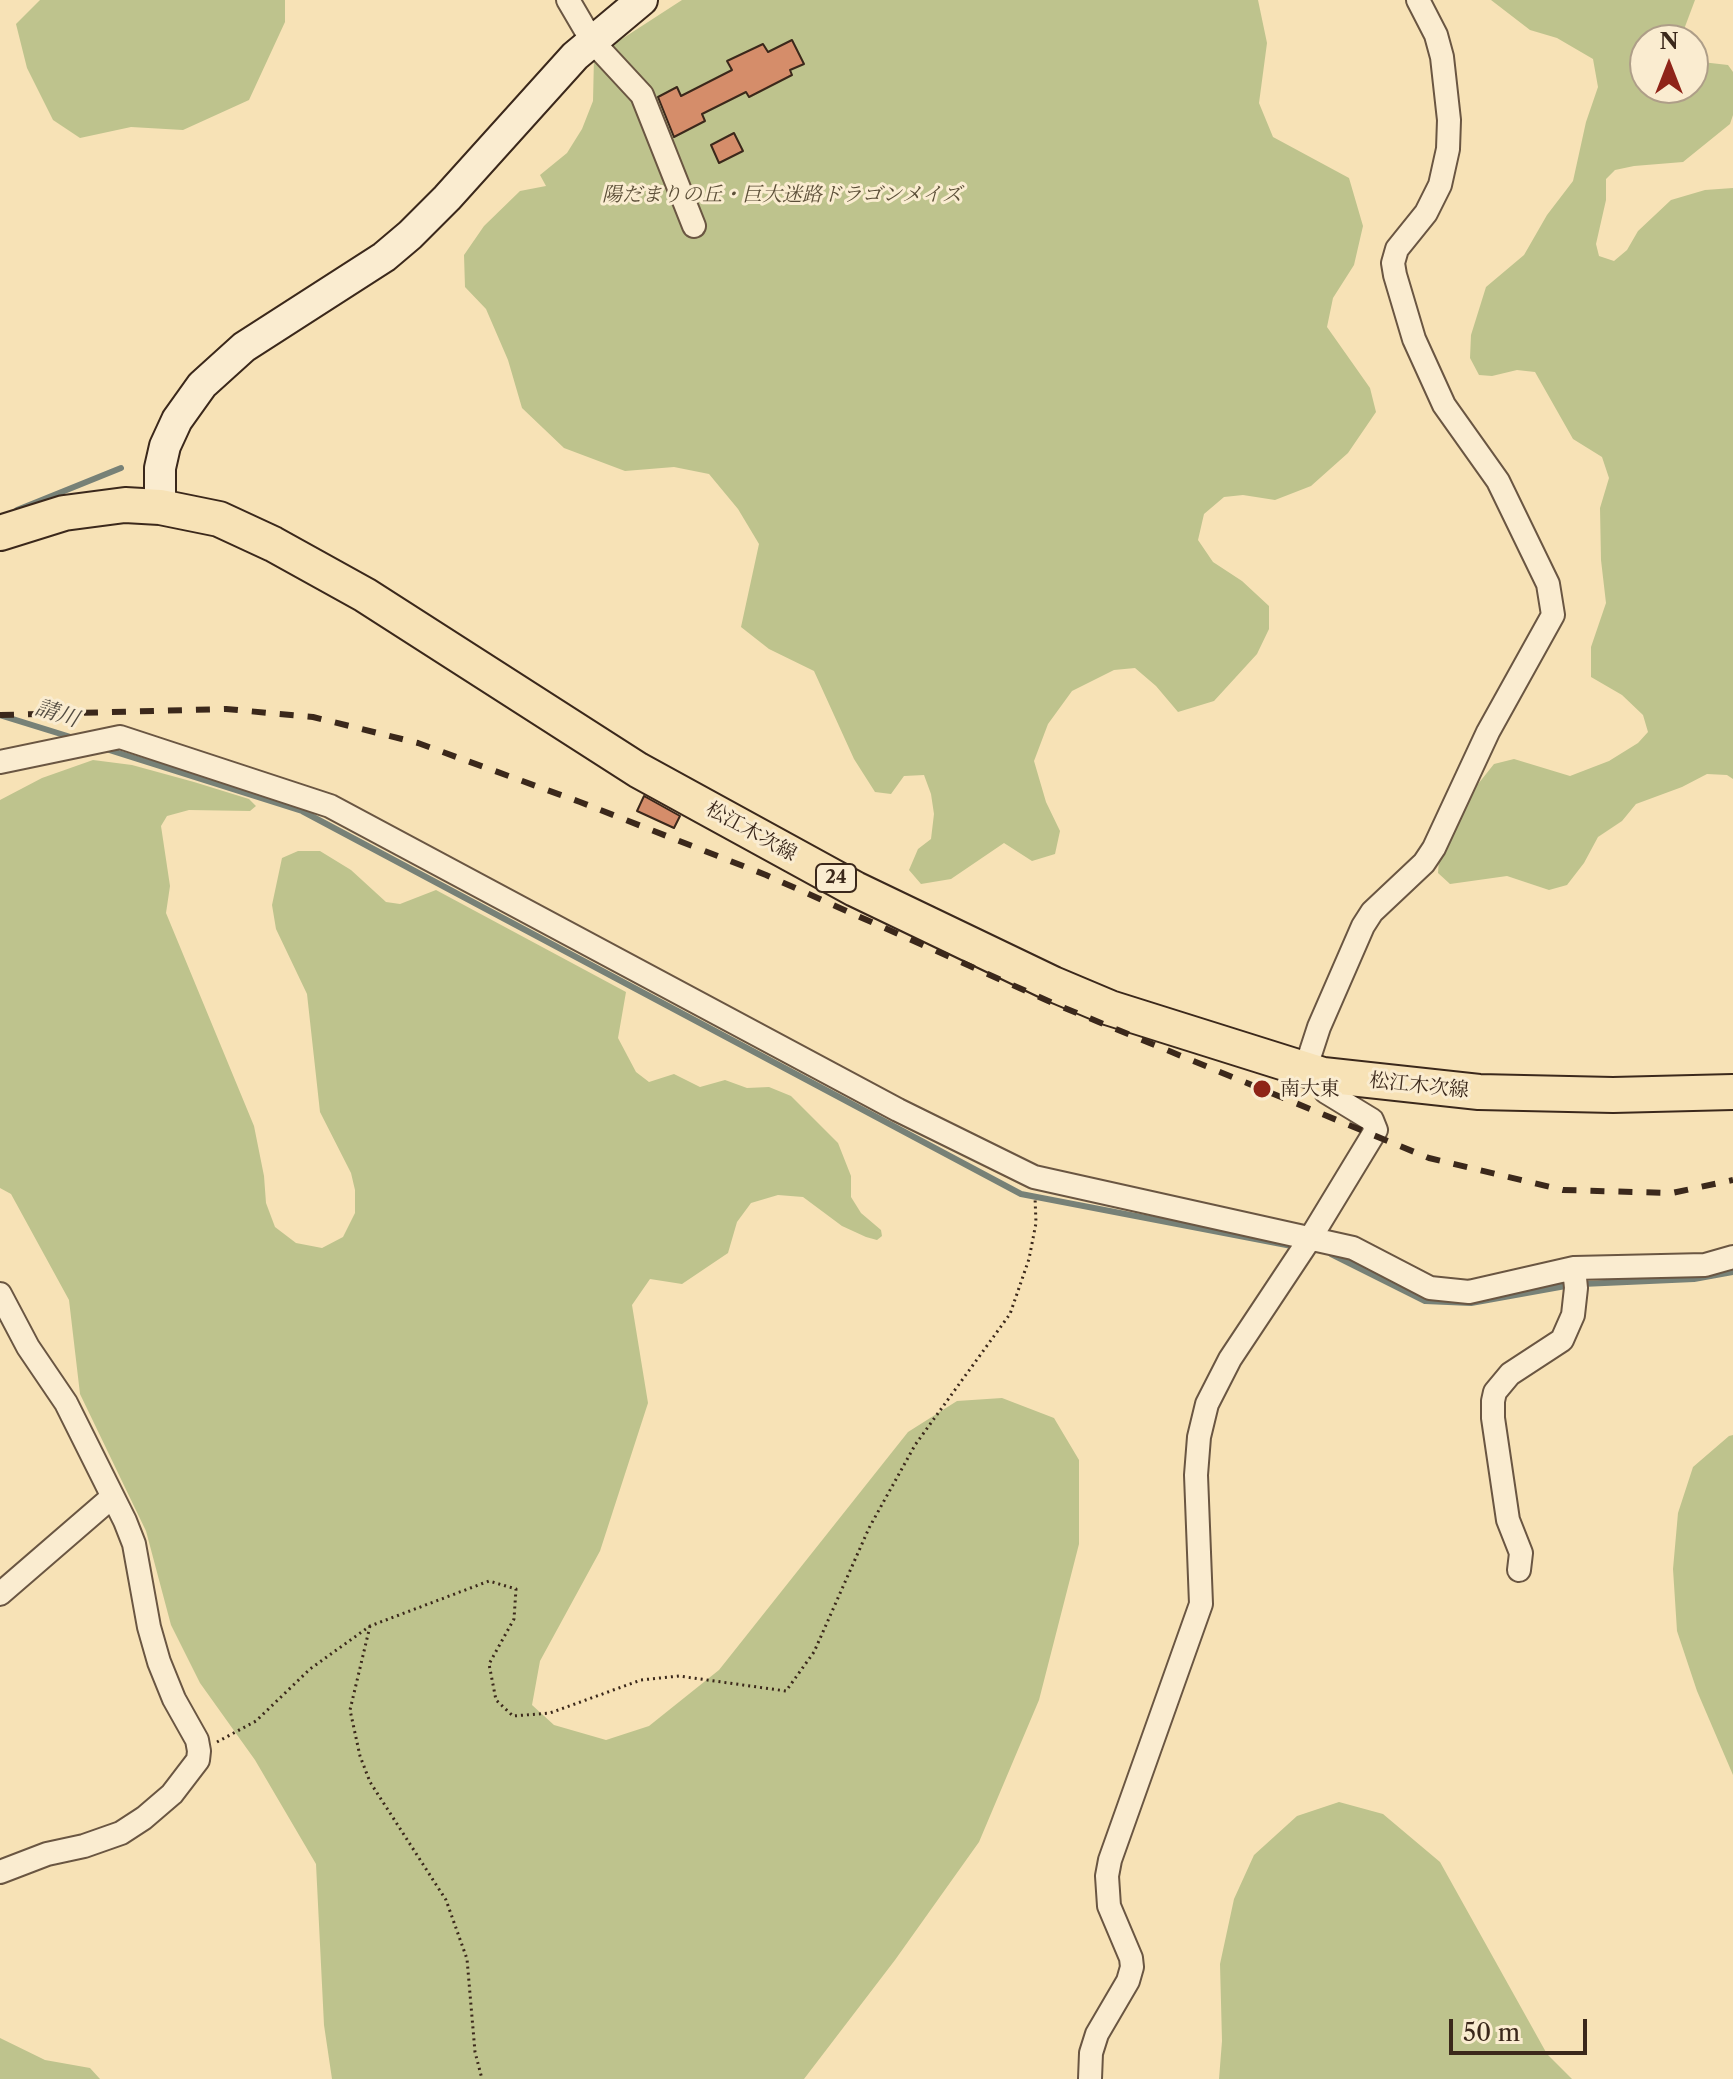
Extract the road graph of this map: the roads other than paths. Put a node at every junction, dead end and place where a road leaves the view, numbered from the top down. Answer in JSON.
{"nodes":[{"id":1,"x":568,"y":0,"type":"edge"},
{"id":2,"x":642,"y":0,"type":"edge"},
{"id":3,"x":1418,"y":0,"type":"edge"},
{"id":4,"x":592,"y":41,"type":"junction"},
{"id":5,"x":694,"y":226,"type":"dead end"},
{"id":6,"x":160,"y":507,"type":"junction"},
{"id":7,"x":0,"y":533,"type":"edge"},
{"id":8,"x":0,"y":762,"type":"edge"},
{"id":9,"x":1314,"y":1072,"type":"junction"},
{"id":10,"x":1733,"y":1092,"type":"edge"},
{"id":11,"x":1305,"y":1245,"type":"junction"},
{"id":12,"x":1733,"y":1257,"type":"edge"},
{"id":13,"x":1575,"y":1278,"type":"junction"},
{"id":14,"x":0,"y":1294,"type":"edge"},
{"id":15,"x":111,"y":1498,"type":"junction"},
{"id":16,"x":1519,"y":1570,"type":"dead end"},
{"id":17,"x":0,"y":1594,"type":"edge"},
{"id":18,"x":0,"y":1872,"type":"edge"},
{"id":19,"x":1090,"y":2079,"type":"edge"}],
"edges":[{"from":1,"to":4,"type":"street"},
{"from":2,"to":4,"type":"street"},
{"from":3,"to":9,"type":"street"},
{"from":4,"to":5,"type":"street"},
{"from":4,"to":6,"type":"street"},
{"from":6,"to":7,"type":"main road","name":"松江木次線","number":"24"},
{"from":6,"to":9,"type":"main road","name":"松江木次線","number":"24"},
{"from":8,"to":11,"type":"street"},
{"from":9,"to":10,"type":"main road","name":"松江木次線","number":"24"},
{"from":9,"to":11,"type":"street"},
{"from":11,"to":13,"type":"street"},
{"from":11,"to":19,"type":"street"},
{"from":12,"to":13,"type":"street"},
{"from":13,"to":16,"type":"street"},
{"from":14,"to":15,"type":"street"},
{"from":15,"to":17,"type":"street"},
{"from":15,"to":18,"type":"street"}]}
